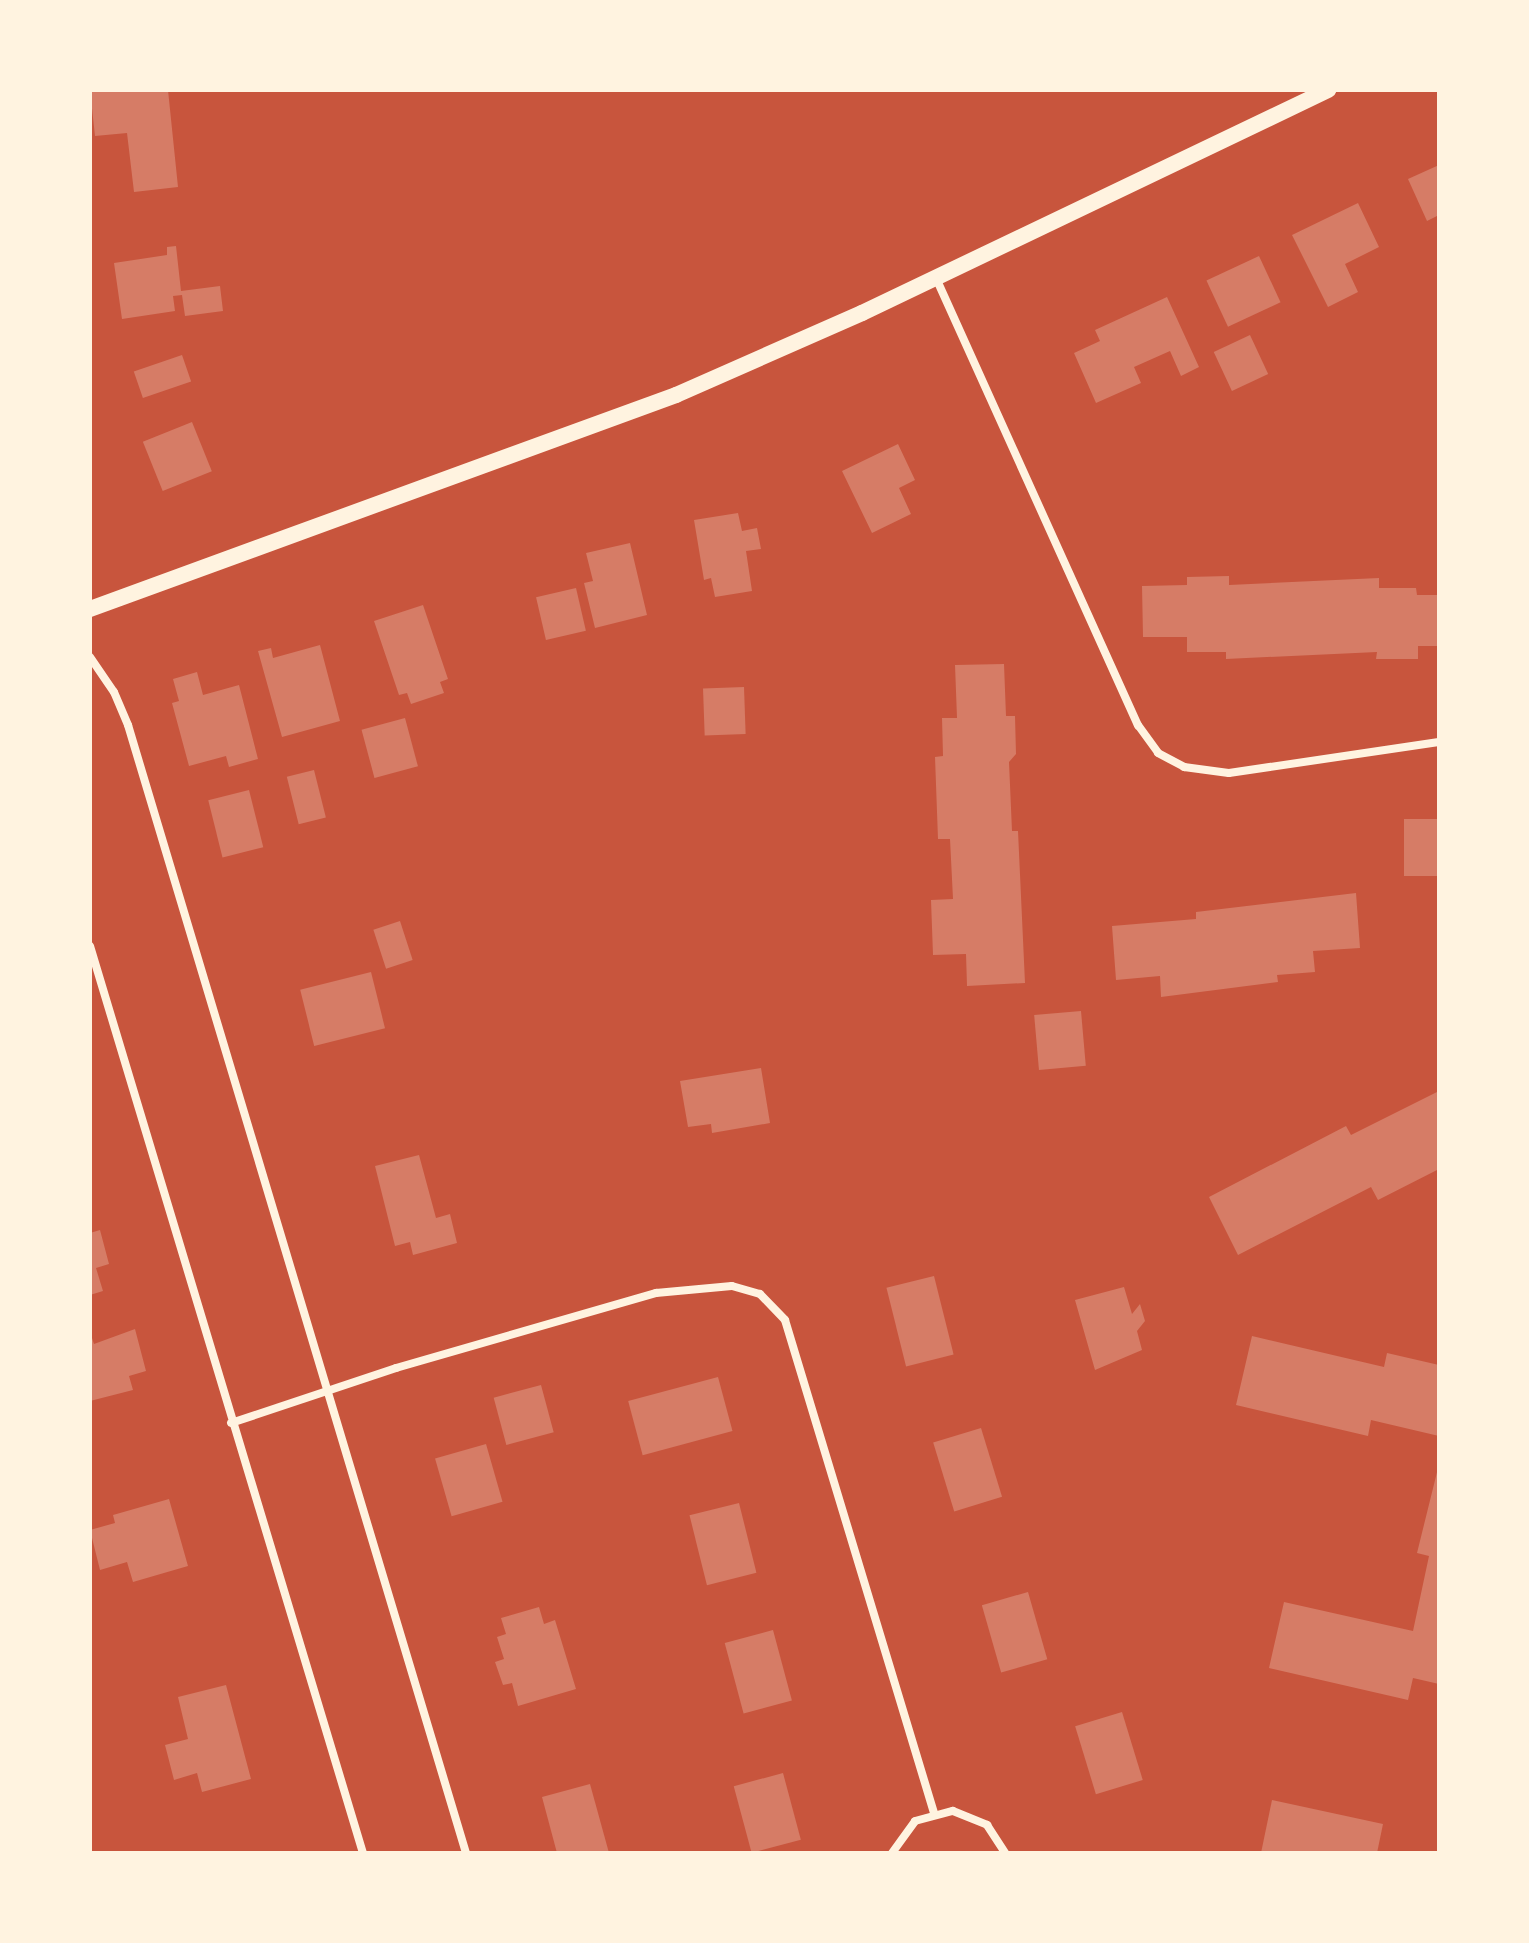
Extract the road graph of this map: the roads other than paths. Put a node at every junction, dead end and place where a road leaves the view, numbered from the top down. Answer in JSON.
{"nodes":[{"id":1,"x":1328,"y":90,"type":"edge"},
{"id":2,"x":936,"y":278,"type":"junction"},
{"id":3,"x":90,"y":609,"type":"edge"},
{"id":4,"x":90,"y":657,"type":"edge"},
{"id":5,"x":1439,"y":742,"type":"edge"},
{"id":6,"x":90,"y":946,"type":"edge"},
{"id":7,"x":332,"y":1391,"type":"junction"},
{"id":8,"x":231,"y":1423,"type":"junction"},
{"id":9,"x":934,"y":1813,"type":"junction"},
{"id":10,"x":363,"y":1853,"type":"edge"},
{"id":11,"x":466,"y":1853,"type":"edge"},
{"id":12,"x":892,"y":1853,"type":"edge"},
{"id":13,"x":1005,"y":1853,"type":"edge"}],
"edges":[{"from":1,"to":2,"type":"main road"},
{"from":2,"to":3,"type":"main road"},
{"from":2,"to":5,"type":"street"},
{"from":4,"to":7,"type":"street"},
{"from":6,"to":8,"type":"street"},
{"from":7,"to":8,"type":"street"},
{"from":7,"to":9,"type":"street"},
{"from":7,"to":11,"type":"street"},
{"from":8,"to":10,"type":"street"},
{"from":9,"to":12,"type":"street"},
{"from":9,"to":13,"type":"street"}]}
